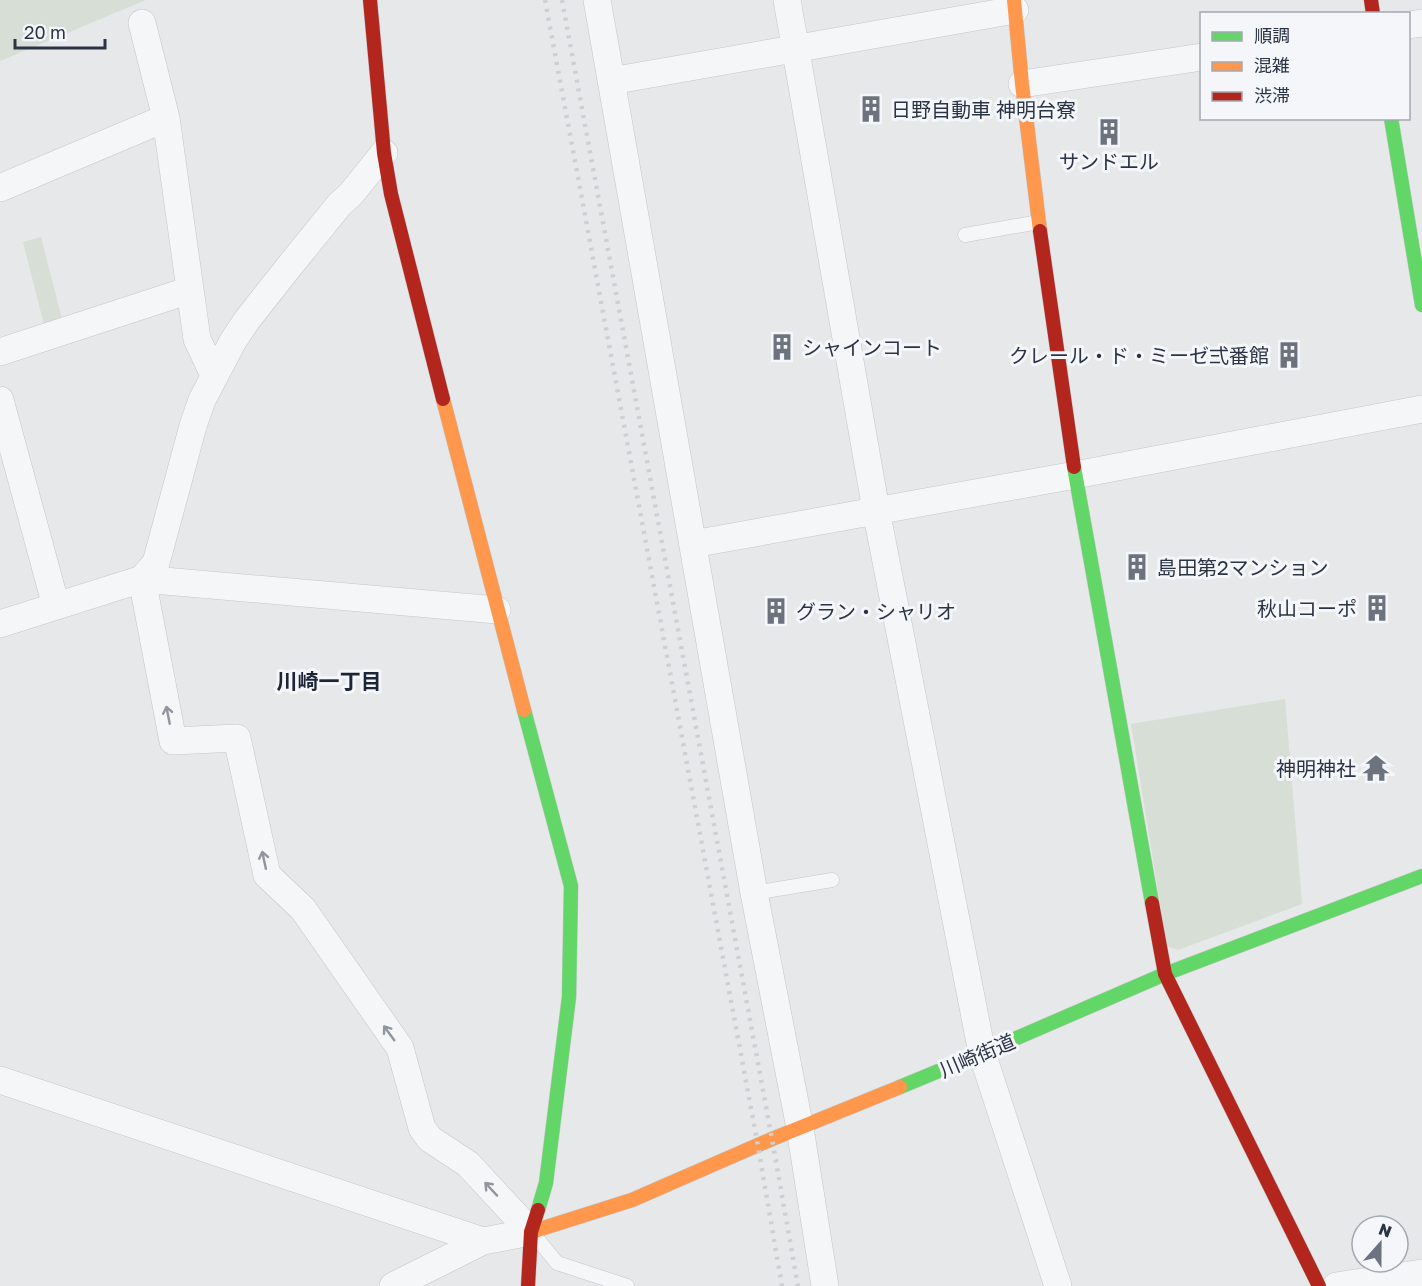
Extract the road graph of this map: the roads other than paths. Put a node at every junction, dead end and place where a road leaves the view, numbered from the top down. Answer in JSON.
{"nodes":[{"id":1,"x":370,"y":0,"type":"edge"},
{"id":2,"x":597,"y":0,"type":"edge"},
{"id":3,"x":787,"y":0,"type":"edge"},
{"id":4,"x":1014,"y":5,"type":"edge"},
{"id":5,"x":142,"y":23,"type":"dead end"},
{"id":6,"x":795,"y":48,"type":"junction"},
{"id":7,"x":1200,"y":57,"type":"edge"},
{"id":8,"x":611,"y":81,"type":"junction"},
{"id":9,"x":1022,"y":84,"type":"junction"},
{"id":10,"x":166,"y":118,"type":"junction"},
{"id":11,"x":1391,"y":120,"type":"edge"},
{"id":12,"x":384,"y":153,"type":"junction"},
{"id":13,"x":0,"y":188,"type":"edge"},
{"id":14,"x":1039,"y":222,"type":"junction"},
{"id":15,"x":965,"y":235,"type":"dead end"},
{"id":16,"x":190,"y":290,"type":"junction"},
{"id":17,"x":1422,"y":305,"type":"edge"},
{"id":18,"x":0,"y":352,"type":"edge"},
{"id":19,"x":214,"y":375,"type":"junction"},
{"id":20,"x":0,"y":400,"type":"edge"},
{"id":21,"x":1422,"y":410,"type":"edge"},
{"id":22,"x":1076,"y":475,"type":"junction"},
{"id":23,"x":876,"y":510,"type":"junction"},
{"id":24,"x":693,"y":544,"type":"junction"},
{"id":25,"x":142,"y":579,"type":"junction"},
{"id":26,"x":56,"y":606,"type":"junction"},
{"id":27,"x":497,"y":610,"type":"junction"},
{"id":28,"x":0,"y":624,"type":"edge"},
{"id":29,"x":1422,"y":876,"type":"edge"},
{"id":30,"x":832,"y":880,"type":"dead end"},
{"id":31,"x":754,"y":893,"type":"junction"},
{"id":32,"x":1165,"y":974,"type":"junction"},
{"id":33,"x":982,"y":1053,"type":"junction"},
{"id":34,"x":0,"y":1080,"type":"edge"},
{"id":35,"x":800,"y":1128,"type":"junction"},
{"id":36,"x":531,"y":1232,"type":"junction"},
{"id":37,"x":483,"y":1241,"type":"junction"},
{"id":38,"x":1422,"y":1273,"type":"edge"},
{"id":39,"x":393,"y":1286,"type":"edge"},
{"id":40,"x":528,"y":1286,"type":"edge"},
{"id":41,"x":627,"y":1286,"type":"edge"},
{"id":42,"x":825,"y":1286,"type":"edge"},
{"id":43,"x":1058,"y":1286,"type":"edge"},
{"id":44,"x":1319,"y":1286,"type":"edge"},
{"id":45,"x":1336,"y":1286,"type":"edge"}],
"edges":[{"from":1,"to":12,"type":"street"},
{"from":2,"to":8,"type":"street"},
{"from":3,"to":6,"type":"street"},
{"from":4,"to":6,"type":"street"},
{"from":4,"to":9,"type":"street"},
{"from":5,"to":10,"type":"street"},
{"from":6,"to":8,"type":"street"},
{"from":6,"to":23,"type":"street"},
{"from":7,"to":9,"type":"street"},
{"from":8,"to":24,"type":"street"},
{"from":9,"to":14,"type":"street"},
{"from":10,"to":13,"type":"street"},
{"from":10,"to":16,"type":"street"},
{"from":11,"to":17,"type":"street"},
{"from":12,"to":19,"type":"street"},
{"from":12,"to":27,"type":"street"},
{"from":14,"to":15,"type":"lane"},
{"from":14,"to":22,"type":"street"},
{"from":16,"to":18,"type":"street"},
{"from":16,"to":19,"type":"street"},
{"from":19,"to":25,"type":"street"},
{"from":20,"to":26,"type":"street"},
{"from":21,"to":22,"type":"street"},
{"from":22,"to":23,"type":"street"},
{"from":22,"to":32,"type":"street"},
{"from":23,"to":24,"type":"street"},
{"from":23,"to":33,"type":"street"},
{"from":24,"to":31,"type":"street"},
{"from":25,"to":26,"type":"street"},
{"from":25,"to":27,"type":"street"},
{"from":36,"to":25,"type":"street","one_way":true},
{"from":26,"to":28,"type":"street"},
{"from":27,"to":36,"type":"street"},
{"from":29,"to":32,"type":"street","name":"川崎街道"},
{"from":30,"to":31,"type":"lane"},
{"from":31,"to":35,"type":"street"},
{"from":32,"to":33,"type":"street","name":"川崎街道"},
{"from":32,"to":44,"type":"street"},
{"from":33,"to":35,"type":"street","name":"川崎街道"},
{"from":33,"to":43,"type":"street"},
{"from":34,"to":37,"type":"street"},
{"from":35,"to":36,"type":"street","name":"川崎街道"},
{"from":35,"to":42,"type":"street"},
{"from":36,"to":37,"type":"street"},
{"from":36,"to":40,"type":"street"},
{"from":36,"to":41,"type":"lane"},
{"from":37,"to":39,"type":"street"},
{"from":38,"to":45,"type":"street"}]}
